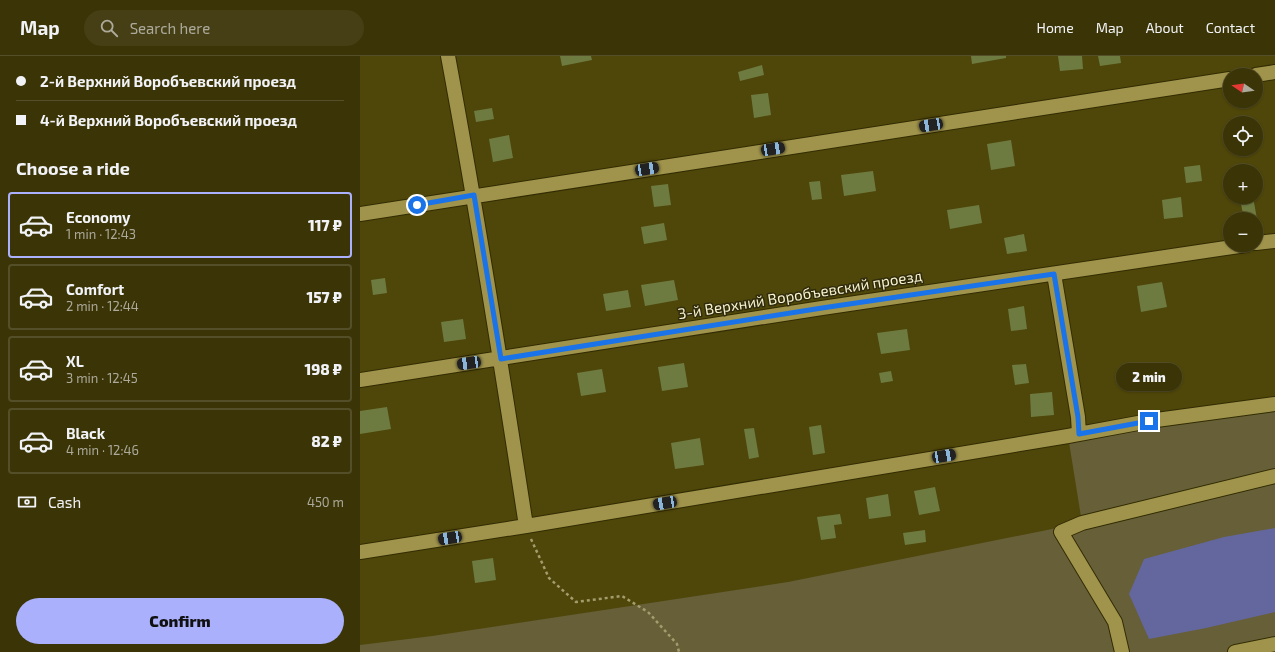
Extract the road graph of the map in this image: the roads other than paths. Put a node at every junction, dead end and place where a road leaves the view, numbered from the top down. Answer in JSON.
{"nodes":[{"id":1,"x":448,"y":56,"type":"edge"},
{"id":2,"x":1275,"y":72,"type":"edge"},
{"id":3,"x":1263,"y":74,"type":"edge"},
{"id":4,"x":1223,"y":80,"type":"edge"},
{"id":5,"x":474,"y":195,"type":"junction"},
{"id":6,"x":360,"y":214,"type":"edge"},
{"id":7,"x":1275,"y":241,"type":"edge"},
{"id":8,"x":1263,"y":243,"type":"edge"},
{"id":9,"x":1223,"y":248,"type":"edge"},
{"id":10,"x":1054,"y":274,"type":"junction"},
{"id":11,"x":501,"y":359,"type":"junction"},
{"id":12,"x":360,"y":380,"type":"edge"},
{"id":13,"x":1275,"y":404,"type":"edge"},
{"id":14,"x":1079,"y":434,"type":"junction"},
{"id":15,"x":1275,"y":476,"type":"edge"},
{"id":16,"x":526,"y":526,"type":"junction"},
{"id":17,"x":360,"y":552,"type":"edge"},
{"id":18,"x":1275,"y":644,"type":"edge"},
{"id":19,"x":1122,"y":652,"type":"edge"},
{"id":20,"x":1235,"y":652,"type":"edge"}],
"edges":[{"from":1,"to":5,"type":"street"},
{"from":2,"to":3,"type":"street"},
{"from":4,"to":5,"type":"street"},
{"from":5,"to":6,"type":"street"},
{"from":5,"to":11,"type":"street"},
{"from":7,"to":8,"type":"street"},
{"from":9,"to":10,"type":"street","name":"3-й Верхний Воробъевский проезд"},
{"from":10,"to":11,"type":"street","name":"3-й Верхний Воробъевский проезд"},
{"from":10,"to":14,"type":"street"},
{"from":11,"to":12,"type":"street","name":"3-й Верхний Воробъевский проезд"},
{"from":11,"to":16,"type":"street"},
{"from":13,"to":14,"type":"street"},
{"from":14,"to":16,"type":"street"},
{"from":15,"to":19,"type":"street"},
{"from":16,"to":17,"type":"street"},
{"from":18,"to":20,"type":"street"}]}
